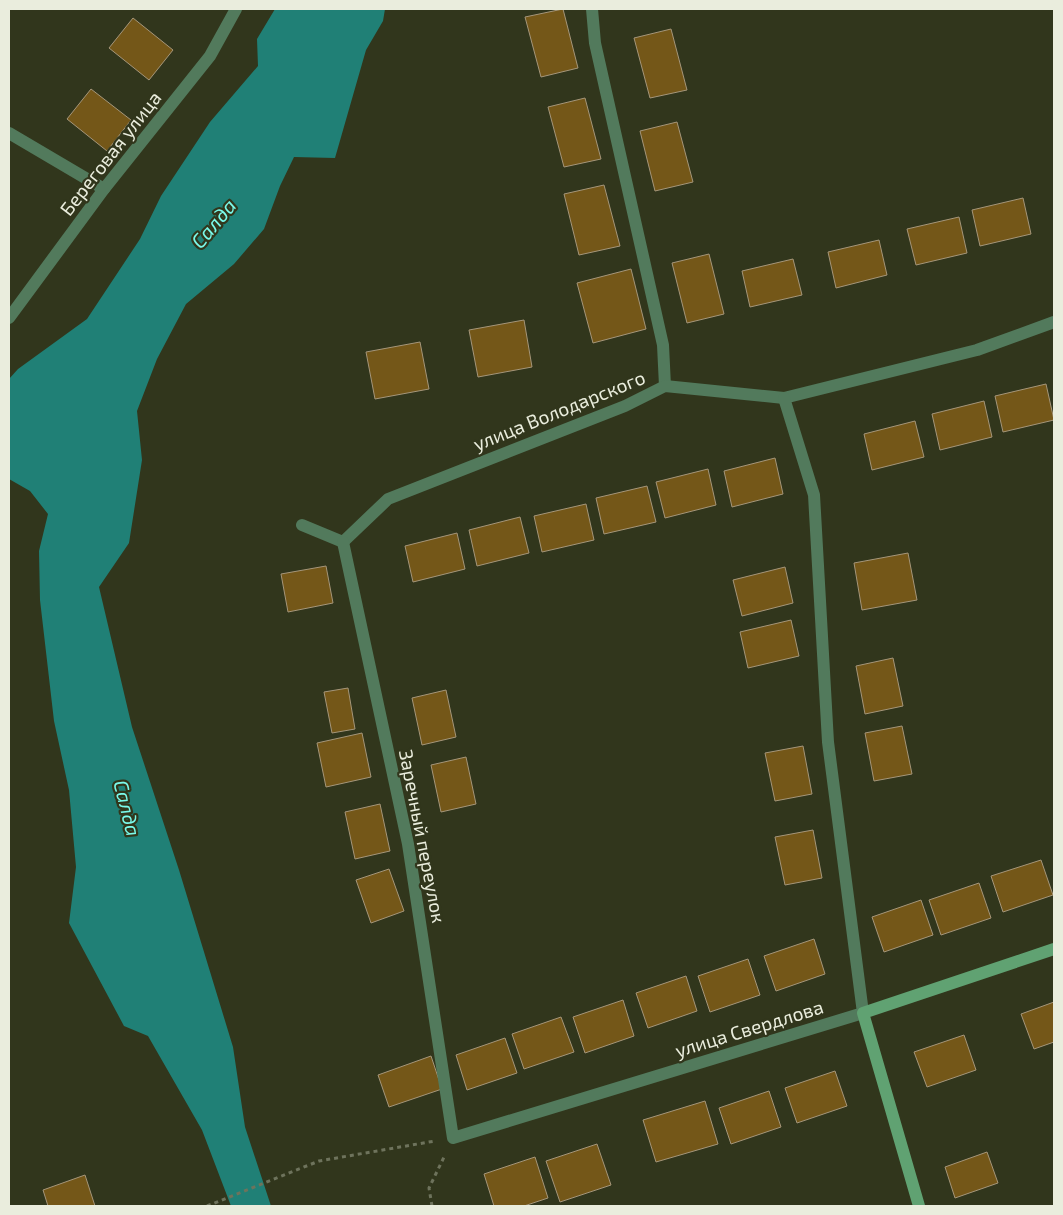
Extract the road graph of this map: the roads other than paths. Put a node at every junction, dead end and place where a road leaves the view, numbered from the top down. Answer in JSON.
{"nodes":[{"id":1,"x":236,"y":9,"type":"edge"},
{"id":2,"x":592,"y":9,"type":"edge"},
{"id":3,"x":9,"y":133,"type":"edge"},
{"id":4,"x":104,"y":189,"type":"junction"},
{"id":5,"x":9,"y":318,"type":"edge"},
{"id":6,"x":1054,"y":322,"type":"edge"},
{"id":7,"x":665,"y":386,"type":"junction"},
{"id":8,"x":784,"y":398,"type":"junction"},
{"id":9,"x":302,"y":525,"type":"dead end"},
{"id":10,"x":343,"y":542,"type":"junction"},
{"id":11,"x":1054,"y":949,"type":"edge"},
{"id":12,"x":863,"y":1013,"type":"junction"},
{"id":13,"x":453,"y":1138,"type":"joint"},
{"id":14,"x":918,"y":1206,"type":"edge"}],
"edges":[{"from":1,"to":4,"type":"street","name":"Береговая улица"},
{"from":2,"to":7,"type":"street"},
{"from":3,"to":4,"type":"street"},
{"from":4,"to":5,"type":"street","name":"Береговая улица"},
{"from":6,"to":8,"type":"street","name":"улица Володарского"},
{"from":7,"to":8,"type":"street","name":"улица Володарского"},
{"from":7,"to":10,"type":"street","name":"улица Володарского"},
{"from":8,"to":12,"type":"street"},
{"from":9,"to":10,"type":"street"},
{"from":10,"to":13,"type":"street","name":"Заречный переулок"},
{"from":11,"to":12,"type":"street","name":"улица Свердлова"},
{"from":12,"to":13,"type":"street","name":"улица Свердлова"},
{"from":12,"to":14,"type":"street"}]}
